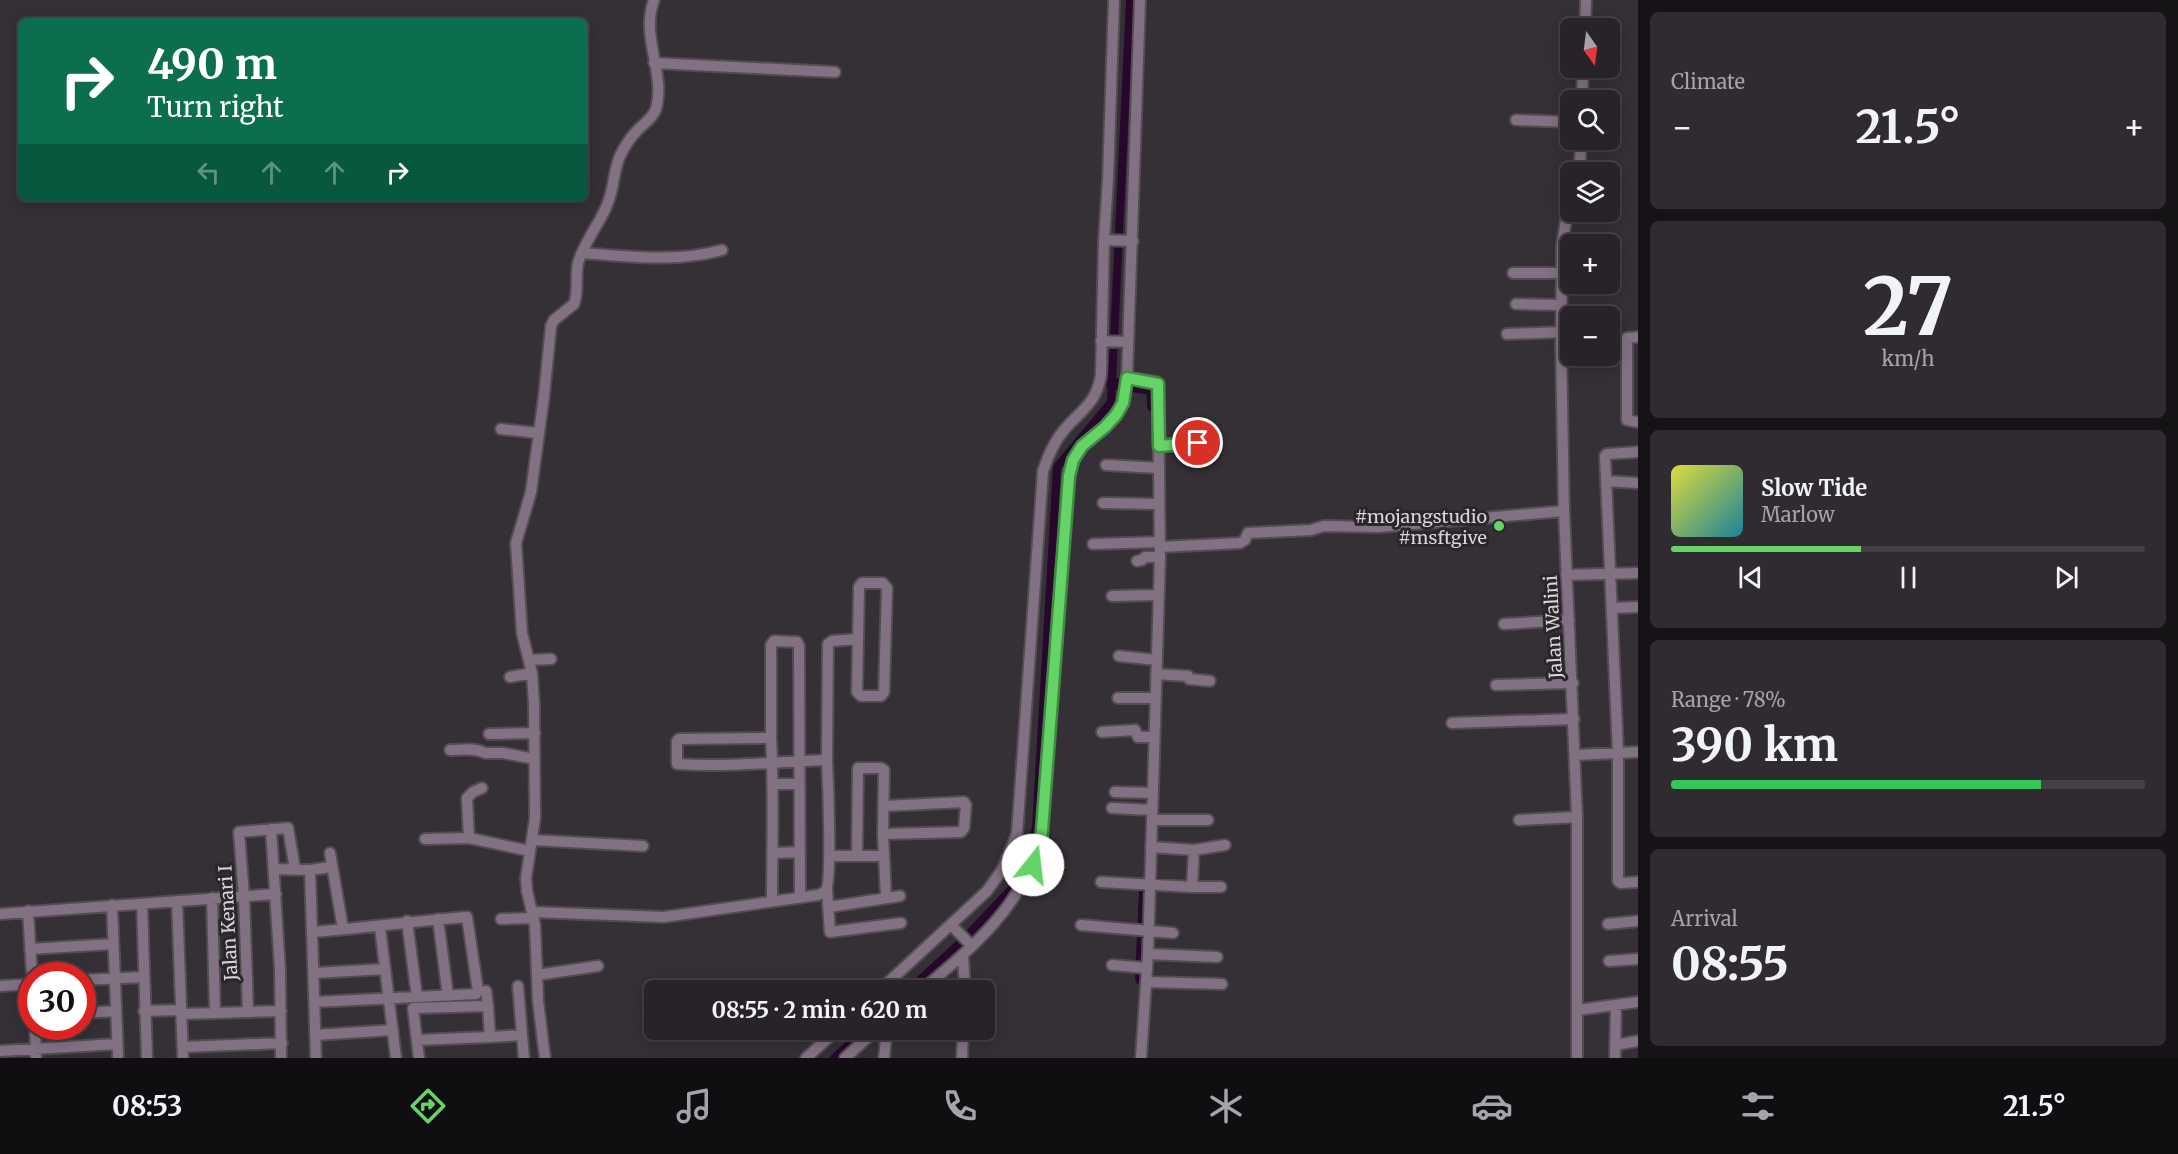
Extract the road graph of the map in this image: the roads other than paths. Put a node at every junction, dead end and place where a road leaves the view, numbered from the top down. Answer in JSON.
{"nodes":[{"id":1,"x":654,"y":0,"type":"edge"},
{"id":2,"x":1114,"y":0,"type":"edge"},
{"id":3,"x":1140,"y":0,"type":"edge"},
{"id":4,"x":1586,"y":0,"type":"edge"},
{"id":5,"x":1585,"y":18,"type":"edge"},
{"id":6,"x":654,"y":63,"type":"junction"},
{"id":7,"x":835,"y":72,"type":"dead end"},
{"id":8,"x":1516,"y":120,"type":"dead end"},
{"id":9,"x":1560,"y":122,"type":"edge"},
{"id":10,"x":1106,"y":240,"type":"junction"},
{"id":11,"x":1131,"y":241,"type":"junction"},
{"id":12,"x":722,"y":250,"type":"dead end"},
{"id":13,"x":582,"y":253,"type":"junction"},
{"id":14,"x":1513,"y":273,"type":"dead end"},
{"id":15,"x":1560,"y":273,"type":"edge"},
{"id":16,"x":1561,"y":294,"type":"edge"},
{"id":17,"x":1516,"y":304,"type":"dead end"},
{"id":18,"x":1561,"y":305,"type":"joint"},
{"id":19,"x":1560,"y":332,"type":"edge"},
{"id":20,"x":1507,"y":334,"type":"dead end"},
{"id":21,"x":1632,"y":338,"type":"edge"},
{"id":22,"x":1104,"y":341,"type":"junction"},
{"id":23,"x":1124,"y":342,"type":"junction"},
{"id":24,"x":1566,"y":366,"type":"edge"},
{"id":25,"x":1127,"y":378,"type":"junction"},
{"id":26,"x":1633,"y":422,"type":"edge"},
{"id":27,"x":501,"y":429,"type":"dead end"},
{"id":28,"x":538,"y":433,"type":"junction"},
{"id":29,"x":1198,"y":443,"type":"dead end"},
{"id":30,"x":1159,"y":446,"type":"junction"},
{"id":31,"x":1638,"y":452,"type":"edge"},
{"id":32,"x":1106,"y":465,"type":"dead end"},
{"id":33,"x":1156,"y":468,"type":"junction"},
{"id":34,"x":1606,"y":480,"type":"junction"},
{"id":35,"x":1638,"y":487,"type":"edge"},
{"id":36,"x":1103,"y":503,"type":"dead end"},
{"id":37,"x":1156,"y":504,"type":"junction"},
{"id":38,"x":1564,"y":512,"type":"junction"},
{"id":39,"x":1093,"y":544,"type":"dead end"},
{"id":40,"x":1157,"y":549,"type":"junction"},
{"id":41,"x":1137,"y":561,"type":"dead end"},
{"id":42,"x":1638,"y":573,"type":"edge"},
{"id":43,"x":1611,"y":574,"type":"junction"},
{"id":44,"x":1566,"y":575,"type":"junction"},
{"id":45,"x":1157,"y":595,"type":"junction"},
{"id":46,"x":1112,"y":596,"type":"dead end"},
{"id":47,"x":1638,"y":607,"type":"edge"},
{"id":48,"x":1612,"y":608,"type":"junction"},
{"id":49,"x":1569,"y":620,"type":"junction"},
{"id":50,"x":1504,"y":624,"type":"dead end"},
{"id":51,"x":858,"y":639,"type":"junction"},
{"id":52,"x":1119,"y":656,"type":"dead end"},
{"id":53,"x":551,"y":659,"type":"dead end"},
{"id":54,"x":530,"y":660,"type":"junction"},
{"id":55,"x":1154,"y":660,"type":"junction"},
{"id":56,"x":532,"y":673,"type":"junction"},
{"id":57,"x":1156,"y":674,"type":"junction"},
{"id":58,"x":510,"y":677,"type":"dead end"},
{"id":59,"x":1210,"y":681,"type":"dead end"},
{"id":60,"x":1572,"y":683,"type":"junction"},
{"id":61,"x":1496,"y":685,"type":"dead end"},
{"id":62,"x":1119,"y":698,"type":"dead end"},
{"id":63,"x":1153,"y":698,"type":"junction"},
{"id":64,"x":1574,"y":719,"type":"junction"},
{"id":65,"x":1452,"y":723,"type":"dead end"},
{"id":66,"x":1102,"y":732,"type":"dead end"},
{"id":67,"x":535,"y":733,"type":"junction"},
{"id":68,"x":489,"y":734,"type":"dead end"},
{"id":69,"x":1152,"y":737,"type":"junction"},
{"id":70,"x":771,"y":738,"type":"junction"},
{"id":71,"x":450,"y":750,"type":"dead end"},
{"id":72,"x":1618,"y":752,"type":"junction"},
{"id":73,"x":1638,"y":753,"type":"edge"},
{"id":74,"x":1575,"y":755,"type":"junction"},
{"id":75,"x":534,"y":759,"type":"junction"},
{"id":76,"x":827,"y":760,"type":"junction"},
{"id":77,"x":798,"y":761,"type":"junction"},
{"id":78,"x":772,"y":763,"type":"junction"},
{"id":79,"x":772,"y":784,"type":"junction"},
{"id":80,"x":798,"y":784,"type":"junction"},
{"id":81,"x":482,"y":789,"type":"dead end"},
{"id":82,"x":1115,"y":792,"type":"dead end"},
{"id":83,"x":1150,"y":793,"type":"junction"},
{"id":84,"x":884,"y":806,"type":"junction"},
{"id":85,"x":1112,"y":808,"type":"dead end"},
{"id":86,"x":1150,"y":812,"type":"junction"},
{"id":87,"x":1577,"y":817,"type":"junction"},
{"id":88,"x":1208,"y":820,"type":"dead end"},
{"id":89,"x":1519,"y":820,"type":"dead end"},
{"id":90,"x":271,"y":829,"type":"junction"},
{"id":91,"x":883,"y":834,"type":"junction"},
{"id":92,"x":469,"y":838,"type":"junction"},
{"id":93,"x":426,"y":839,"type":"dead end"},
{"id":94,"x":1225,"y":845,"type":"dead end"},
{"id":95,"x":531,"y":846,"type":"junction"},
{"id":96,"x":643,"y":846,"type":"dead end"},
{"id":97,"x":1151,"y":847,"type":"junction"},
{"id":98,"x":1194,"y":850,"type":"junction"},
{"id":99,"x":799,"y":852,"type":"junction"},
{"id":100,"x":772,"y":853,"type":"junction"},
{"id":101,"x":330,"y":854,"type":"dead end"},
{"id":102,"x":829,"y":856,"type":"junction"},
{"id":103,"x":857,"y":856,"type":"junction"},
{"id":104,"x":884,"y":856,"type":"junction"},
{"id":105,"x":331,"y":867,"type":"junction"},
{"id":106,"x":274,"y":869,"type":"junction"},
{"id":107,"x":295,"y":869,"type":"junction"},
{"id":108,"x":310,"y":870,"type":"junction"},
{"id":109,"x":1101,"y":882,"type":"dead end"},
{"id":110,"x":1638,"y":882,"type":"edge"},
{"id":111,"x":1147,"y":885,"type":"junction"},
{"id":112,"x":1192,"y":887,"type":"junction"},
{"id":113,"x":1221,"y":887,"type":"dead end"},
{"id":114,"x":827,"y":889,"type":"junction"},
{"id":115,"x":276,"y":894,"type":"junction"},
{"id":116,"x":900,"y":896,"type":"dead end"},
{"id":117,"x":244,"y":897,"type":"junction"},
{"id":118,"x":800,"y":897,"type":"junction"},
{"id":119,"x":212,"y":898,"type":"junction"},
{"id":120,"x":886,"y":898,"type":"junction"},
{"id":121,"x":177,"y":901,"type":"junction"},
{"id":122,"x":772,"y":901,"type":"junction"},
{"id":123,"x":142,"y":904,"type":"junction"},
{"id":124,"x":112,"y":905,"type":"junction"},
{"id":125,"x":829,"y":907,"type":"junction"},
{"id":126,"x":28,"y":911,"type":"junction"},
{"id":127,"x":0,"y":914,"type":"edge"},
{"id":128,"x":533,"y":915,"type":"junction"},
{"id":129,"x":501,"y":919,"type":"dead end"},
{"id":130,"x":438,"y":920,"type":"junction"},
{"id":131,"x":408,"y":921,"type":"junction"},
{"id":132,"x":1638,"y":921,"type":"edge"},
{"id":133,"x":901,"y":923,"type":"dead end"},
{"id":134,"x":1608,"y":924,"type":"dead end"},
{"id":135,"x":1081,"y":925,"type":"dead end"},
{"id":136,"x":380,"y":927,"type":"junction"},
{"id":137,"x":953,"y":927,"type":"junction"},
{"id":138,"x":343,"y":929,"type":"junction"},
{"id":139,"x":1145,"y":929,"type":"junction"},
{"id":140,"x":312,"y":932,"type":"junction"},
{"id":141,"x":1173,"y":933,"type":"dead end"},
{"id":142,"x":113,"y":944,"type":"junction"},
{"id":143,"x":970,"y":945,"type":"junction"},
{"id":144,"x":30,"y":949,"type":"junction"},
{"id":145,"x":1148,"y":954,"type":"junction"},
{"id":146,"x":963,"y":956,"type":"junction"},
{"id":147,"x":1217,"y":957,"type":"dead end"},
{"id":148,"x":1638,"y":958,"type":"edge"},
{"id":149,"x":31,"y":962,"type":"edge"},
{"id":150,"x":1609,"y":962,"type":"dead end"},
{"id":151,"x":598,"y":966,"type":"dead end"},
{"id":152,"x":1112,"y":966,"type":"dead end"},
{"id":153,"x":1144,"y":968,"type":"junction"},
{"id":154,"x":385,"y":969,"type":"junction"},
{"id":155,"x":314,"y":972,"type":"junction"},
{"id":156,"x":537,"y":975,"type":"junction"},
{"id":157,"x":144,"y":977,"type":"junction"},
{"id":158,"x":115,"y":978,"type":"junction"},
{"id":159,"x":96,"y":979,"type":"edge"},
{"id":160,"x":892,"y":980,"type":"edge"},
{"id":161,"x":934,"y":980,"type":"edge"},
{"id":162,"x":964,"y":980,"type":"edge"},
{"id":163,"x":1146,"y":982,"type":"junction"},
{"id":164,"x":1222,"y":984,"type":"dead end"},
{"id":165,"x":18,"y":985,"type":"edge"},
{"id":166,"x":0,"y":986,"type":"edge"},
{"id":167,"x":518,"y":986,"type":"dead end"},
{"id":168,"x":486,"y":991,"type":"dead end"},
{"id":169,"x":448,"y":996,"type":"junction"},
{"id":170,"x":417,"y":998,"type":"junction"},
{"id":171,"x":390,"y":999,"type":"junction"},
{"id":172,"x":315,"y":1002,"type":"junction"},
{"id":173,"x":1638,"y":1002,"type":"edge"},
{"id":174,"x":1616,"y":1005,"type":"junction"},
{"id":175,"x":488,"y":1006,"type":"junction"},
{"id":176,"x":1576,"y":1010,"type":"junction"},
{"id":177,"x":117,"y":1011,"type":"junction"},
{"id":178,"x":144,"y":1011,"type":"junction"},
{"id":179,"x":281,"y":1011,"type":"junction"},
{"id":180,"x":96,"y":1012,"type":"edge"},
{"id":181,"x":181,"y":1012,"type":"junction"},
{"id":182,"x":248,"y":1012,"type":"junction"},
{"id":183,"x":215,"y":1013,"type":"junction"},
{"id":184,"x":393,"y":1030,"type":"junction"},
{"id":185,"x":315,"y":1035,"type":"junction"},
{"id":186,"x":522,"y":1035,"type":"junction"},
{"id":187,"x":490,"y":1037,"type":"junction"},
{"id":188,"x":417,"y":1040,"type":"junction"},
{"id":189,"x":826,"y":1040,"type":"edge"},
{"id":190,"x":864,"y":1040,"type":"edge"},
{"id":191,"x":886,"y":1040,"type":"edge"},
{"id":192,"x":963,"y":1040,"type":"edge"},
{"id":193,"x":1638,"y":1041,"type":"edge"},
{"id":194,"x":282,"y":1043,"type":"junction"},
{"id":195,"x":117,"y":1044,"type":"junction"},
{"id":196,"x":1616,"y":1045,"type":"junction"},
{"id":197,"x":0,"y":1052,"type":"edge"},
{"id":198,"x":183,"y":1052,"type":"edge"},
{"id":199,"x":36,"y":1053,"type":"edge"},
{"id":200,"x":118,"y":1056,"type":"dead end"},
{"id":201,"x":147,"y":1058,"type":"edge"},
{"id":202,"x":281,"y":1058,"type":"edge"},
{"id":203,"x":316,"y":1058,"type":"edge"},
{"id":204,"x":396,"y":1058,"type":"edge"},
{"id":205,"x":419,"y":1058,"type":"edge"},
{"id":206,"x":524,"y":1058,"type":"edge"},
{"id":207,"x":545,"y":1058,"type":"edge"},
{"id":208,"x":806,"y":1058,"type":"edge"},
{"id":209,"x":845,"y":1058,"type":"edge"},
{"id":210,"x":884,"y":1058,"type":"edge"},
{"id":211,"x":962,"y":1058,"type":"edge"},
{"id":212,"x":1141,"y":1058,"type":"edge"},
{"id":213,"x":1577,"y":1058,"type":"edge"},
{"id":214,"x":1615,"y":1058,"type":"edge"}],
"edges":[{"from":1,"to":6,"type":"street"},
{"from":2,"to":10,"type":"street"},
{"from":3,"to":11,"type":"street"},
{"from":4,"to":5,"type":"street"},
{"from":6,"to":7,"type":"street"},
{"from":6,"to":13,"type":"street"},
{"from":8,"to":9,"type":"street"},
{"from":10,"to":11,"type":"street"},
{"from":10,"to":22,"type":"street"},
{"from":11,"to":23,"type":"street"},
{"from":12,"to":13,"type":"street"},
{"from":13,"to":28,"type":"street"},
{"from":14,"to":15,"type":"street"},
{"from":16,"to":18,"type":"street","name":"Jalan Walini"},
{"from":17,"to":18,"type":"street"},
{"from":19,"to":20,"type":"street"},
{"from":21,"to":26,"type":"street"},
{"from":22,"to":23,"type":"street"},
{"from":22,"to":137,"type":"street"},
{"from":23,"to":25,"type":"street"},
{"from":24,"to":38,"type":"street","name":"Jalan Walini"},
{"from":25,"to":30,"type":"street"},
{"from":25,"to":143,"type":"street"},
{"from":27,"to":28,"type":"street"},
{"from":28,"to":54,"type":"street"},
{"from":29,"to":30,"type":"street"},
{"from":30,"to":33,"type":"street"},
{"from":31,"to":34,"type":"street"},
{"from":32,"to":33,"type":"street"},
{"from":33,"to":37,"type":"street"},
{"from":34,"to":35,"type":"street"},
{"from":34,"to":43,"type":"street"},
{"from":36,"to":37,"type":"street"},
{"from":37,"to":40,"type":"street"},
{"from":38,"to":40,"type":"street"},
{"from":38,"to":44,"type":"street","name":"Jalan Walini"},
{"from":39,"to":40,"type":"street"},
{"from":40,"to":41,"type":"street"},
{"from":40,"to":45,"type":"street"},
{"from":42,"to":43,"type":"street"},
{"from":43,"to":44,"type":"street"},
{"from":43,"to":48,"type":"street"},
{"from":44,"to":49,"type":"street","name":"Jalan Walini"},
{"from":45,"to":46,"type":"street"},
{"from":45,"to":55,"type":"street"},
{"from":47,"to":48,"type":"street"},
{"from":48,"to":72,"type":"street"},
{"from":49,"to":50,"type":"street"},
{"from":49,"to":60,"type":"street","name":"Jalan Walini"},
{"from":51,"to":51,"type":"street"},
{"from":51,"to":76,"type":"street"},
{"from":52,"to":55,"type":"street"},
{"from":53,"to":54,"type":"street"},
{"from":54,"to":56,"type":"street"},
{"from":55,"to":57,"type":"street"},
{"from":56,"to":58,"type":"street"},
{"from":56,"to":67,"type":"street"},
{"from":57,"to":59,"type":"street"},
{"from":57,"to":63,"type":"street"},
{"from":60,"to":61,"type":"street"},
{"from":60,"to":64,"type":"street","name":"Jalan Walini"},
{"from":62,"to":63,"type":"street"},
{"from":63,"to":69,"type":"street"},
{"from":64,"to":65,"type":"street"},
{"from":64,"to":74,"type":"street","name":"Jalan Walini"},
{"from":66,"to":69,"type":"street"},
{"from":67,"to":68,"type":"street"},
{"from":67,"to":75,"type":"street"},
{"from":69,"to":83,"type":"street"},
{"from":70,"to":77,"type":"street"},
{"from":70,"to":78,"type":"street"},
{"from":70,"to":78,"type":"street"},
{"from":71,"to":75,"type":"street"},
{"from":72,"to":73,"type":"street"},
{"from":72,"to":74,"type":"street"},
{"from":72,"to":110,"type":"street"},
{"from":74,"to":87,"type":"street","name":"Jalan Walini"},
{"from":75,"to":95,"type":"street"},
{"from":76,"to":77,"type":"street"},
{"from":76,"to":102,"type":"street"},
{"from":77,"to":78,"type":"street"},
{"from":77,"to":80,"type":"street"},
{"from":78,"to":79,"type":"street"},
{"from":79,"to":80,"type":"street"},
{"from":79,"to":100,"type":"street"},
{"from":80,"to":99,"type":"street"},
{"from":81,"to":92,"type":"street"},
{"from":82,"to":83,"type":"street"},
{"from":83,"to":86,"type":"street"},
{"from":84,"to":91,"type":"street"},
{"from":84,"to":91,"type":"street"},
{"from":84,"to":103,"type":"street"},
{"from":85,"to":86,"type":"street"},
{"from":86,"to":88,"type":"street"},
{"from":86,"to":97,"type":"street"},
{"from":87,"to":89,"type":"street"},
{"from":87,"to":176,"type":"street","name":"Jalan Walini"},
{"from":90,"to":106,"type":"street"},
{"from":90,"to":107,"type":"street"},
{"from":90,"to":117,"type":"street","name":"Jalan Kenari I"},
{"from":91,"to":104,"type":"street"},
{"from":92,"to":93,"type":"street"},
{"from":92,"to":95,"type":"street"},
{"from":94,"to":98,"type":"street"},
{"from":95,"to":96,"type":"street"},
{"from":95,"to":128,"type":"street"},
{"from":97,"to":98,"type":"street"},
{"from":97,"to":111,"type":"street"},
{"from":98,"to":112,"type":"street"},
{"from":99,"to":100,"type":"street"},
{"from":99,"to":118,"type":"street"},
{"from":100,"to":122,"type":"street"},
{"from":101,"to":105,"type":"street"},
{"from":102,"to":103,"type":"street"},
{"from":102,"to":114,"type":"street"},
{"from":103,"to":104,"type":"street"},
{"from":104,"to":120,"type":"street"},
{"from":105,"to":108,"type":"street"},
{"from":105,"to":138,"type":"street"},
{"from":106,"to":107,"type":"street"},
{"from":106,"to":115,"type":"street"},
{"from":107,"to":108,"type":"street"},
{"from":108,"to":140,"type":"street"},
{"from":109,"to":111,"type":"street"},
{"from":111,"to":112,"type":"street"},
{"from":111,"to":139,"type":"street"},
{"from":112,"to":113,"type":"street"},
{"from":114,"to":118,"type":"street"},
{"from":114,"to":125,"type":"street"},
{"from":115,"to":117,"type":"street"},
{"from":115,"to":179,"type":"street"},
{"from":116,"to":120,"type":"street"},
{"from":117,"to":119,"type":"street"},
{"from":117,"to":182,"type":"street","name":"Jalan Kenari I"},
{"from":118,"to":122,"type":"street"},
{"from":119,"to":121,"type":"street"},
{"from":119,"to":183,"type":"street"},
{"from":120,"to":125,"type":"street"},
{"from":121,"to":123,"type":"street"},
{"from":121,"to":181,"type":"street"},
{"from":122,"to":128,"type":"street"},
{"from":123,"to":124,"type":"street"},
{"from":123,"to":157,"type":"street"},
{"from":124,"to":126,"type":"street"},
{"from":124,"to":142,"type":"street"},
{"from":125,"to":133,"type":"street"},
{"from":126,"to":127,"type":"street"},
{"from":126,"to":144,"type":"street"},
{"from":128,"to":129,"type":"street"},
{"from":128,"to":156,"type":"street"},
{"from":130,"to":131,"type":"street"},
{"from":130,"to":169,"type":"street"},
{"from":130,"to":169,"type":"street"},
{"from":131,"to":136,"type":"street"},
{"from":131,"to":170,"type":"street"},
{"from":132,"to":134,"type":"street"},
{"from":135,"to":139,"type":"street"},
{"from":136,"to":138,"type":"street"},
{"from":136,"to":154,"type":"street"},
{"from":137,"to":143,"type":"street"},
{"from":137,"to":160,"type":"street"},
{"from":138,"to":140,"type":"street"},
{"from":139,"to":141,"type":"street"},
{"from":139,"to":145,"type":"street"},
{"from":140,"to":155,"type":"street"},
{"from":142,"to":144,"type":"street"},
{"from":142,"to":158,"type":"street"},
{"from":143,"to":146,"type":"street"},
{"from":144,"to":149,"type":"street"},
{"from":145,"to":147,"type":"street"},
{"from":145,"to":153,"type":"street"},
{"from":146,"to":161,"type":"street"},
{"from":146,"to":162,"type":"street"},
{"from":148,"to":150,"type":"street"},
{"from":151,"to":156,"type":"street"},
{"from":152,"to":153,"type":"street"},
{"from":153,"to":163,"type":"street"},
{"from":154,"to":155,"type":"street"},
{"from":154,"to":171,"type":"street"},
{"from":155,"to":172,"type":"street"},
{"from":156,"to":207,"type":"street"},
{"from":157,"to":158,"type":"street"},
{"from":157,"to":178,"type":"street"},
{"from":158,"to":159,"type":"street"},
{"from":158,"to":177,"type":"street"},
{"from":163,"to":164,"type":"street"},
{"from":163,"to":212,"type":"street"},
{"from":165,"to":166,"type":"street"},
{"from":167,"to":186,"type":"street"},
{"from":168,"to":175,"type":"street"},
{"from":169,"to":170,"type":"street"},
{"from":170,"to":171,"type":"street"},
{"from":171,"to":172,"type":"street"},
{"from":171,"to":184,"type":"street"},
{"from":172,"to":185,"type":"street"},
{"from":173,"to":174,"type":"street"},
{"from":174,"to":176,"type":"street"},
{"from":174,"to":196,"type":"street"},
{"from":175,"to":187,"type":"street"},
{"from":175,"to":188,"type":"street"},
{"from":176,"to":213,"type":"street","name":"Jalan Walini"},
{"from":177,"to":180,"type":"street"},
{"from":177,"to":195,"type":"street"},
{"from":178,"to":181,"type":"street"},
{"from":178,"to":201,"type":"street"},
{"from":179,"to":182,"type":"street"},
{"from":179,"to":194,"type":"street"},
{"from":181,"to":183,"type":"street"},
{"from":181,"to":198,"type":"street"},
{"from":182,"to":183,"type":"street"},
{"from":184,"to":185,"type":"street"},
{"from":184,"to":204,"type":"street"},
{"from":185,"to":203,"type":"street"},
{"from":186,"to":187,"type":"street"},
{"from":186,"to":206,"type":"street"},
{"from":187,"to":188,"type":"street"},
{"from":188,"to":205,"type":"street"},
{"from":189,"to":208,"type":"street"},
{"from":190,"to":209,"type":"street"},
{"from":191,"to":210,"type":"street"},
{"from":192,"to":211,"type":"street"},
{"from":193,"to":196,"type":"street"},
{"from":194,"to":198,"type":"street"},
{"from":194,"to":202,"type":"street"},
{"from":195,"to":199,"type":"street"},
{"from":195,"to":200,"type":"street"},
{"from":196,"to":214,"type":"street"},
{"from":197,"to":199,"type":"street"}]}
